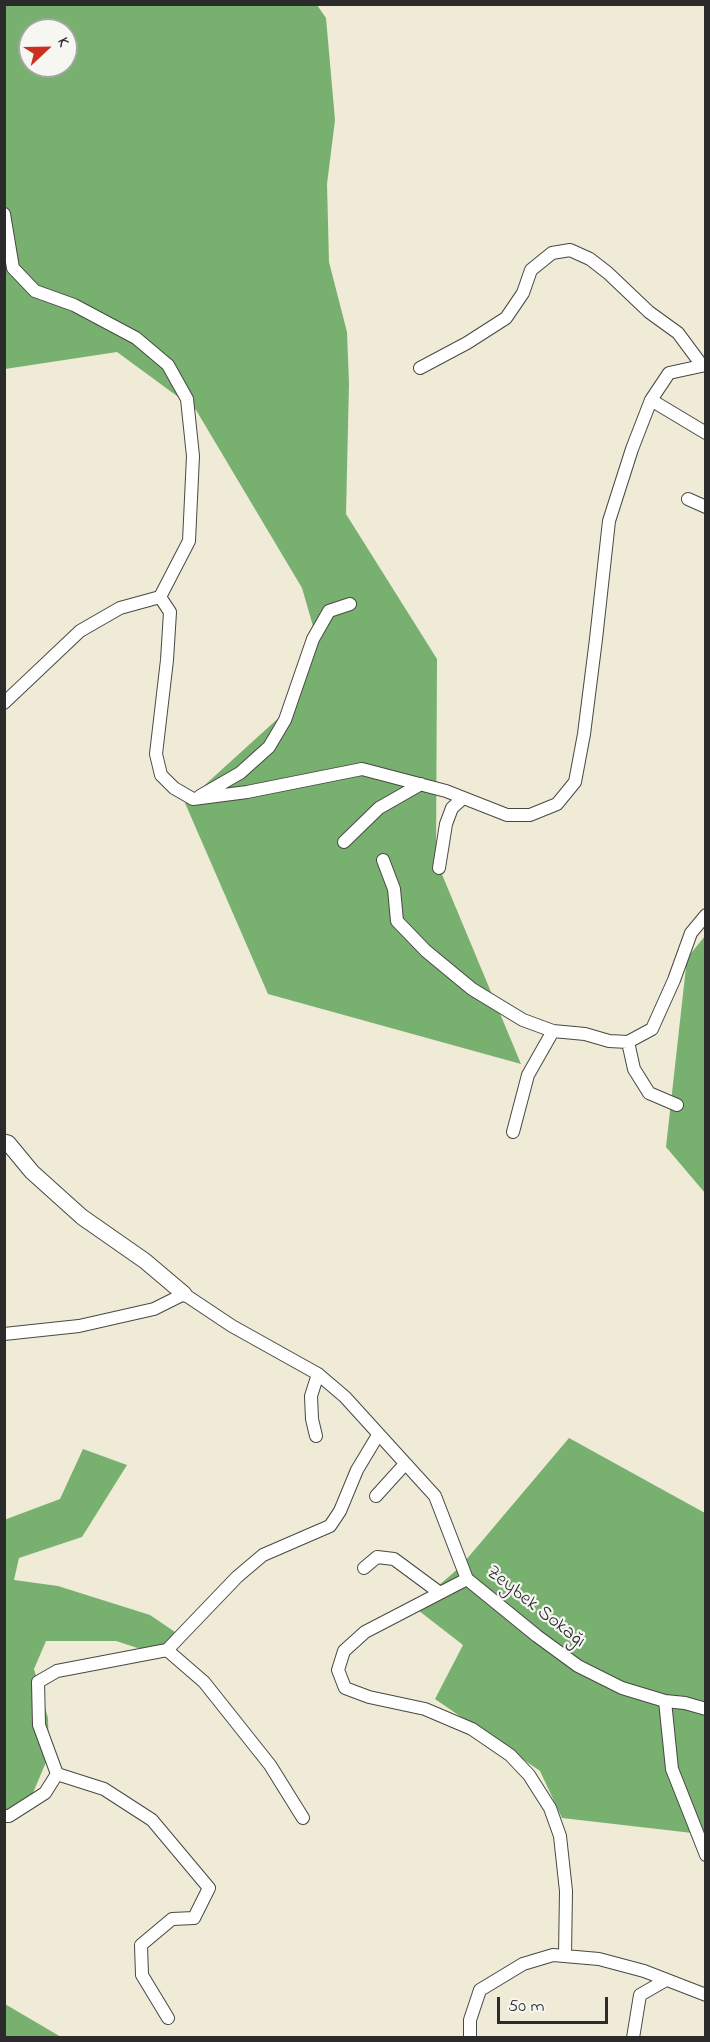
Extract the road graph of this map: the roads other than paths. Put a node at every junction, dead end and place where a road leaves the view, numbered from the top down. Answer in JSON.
{"nodes":[{"id":1,"x":4,"y":214,"type":"edge"},
{"id":2,"x":703,"y":365,"type":"edge"},
{"id":3,"x":420,"y":368,"type":"dead end"},
{"id":4,"x":651,"y":400,"type":"junction"},
{"id":5,"x":705,"y":433,"type":"edge"},
{"id":6,"x":688,"y":499,"type":"dead end"},
{"id":7,"x":705,"y":507,"type":"edge"},
{"id":8,"x":160,"y":597,"type":"junction"},
{"id":9,"x":350,"y":604,"type":"dead end"},
{"id":10,"x":4,"y":703,"type":"edge"},
{"id":11,"x":421,"y":784,"type":"junction"},
{"id":12,"x":463,"y":798,"type":"junction"},
{"id":13,"x":193,"y":799,"type":"junction"},
{"id":14,"x":344,"y":843,"type":"dead end"},
{"id":15,"x":383,"y":860,"type":"dead end"},
{"id":16,"x":439,"y":868,"type":"dead end"},
{"id":17,"x":705,"y":915,"type":"edge"},
{"id":18,"x":553,"y":1031,"type":"junction"},
{"id":19,"x":628,"y":1042,"type":"junction"},
{"id":20,"x":678,"y":1105,"type":"dead end"},
{"id":21,"x":513,"y":1132,"type":"dead end"},
{"id":22,"x":6,"y":1140,"type":"edge"},
{"id":23,"x":184,"y":1294,"type":"junction"},
{"id":24,"x":4,"y":1334,"type":"edge"},
{"id":25,"x":318,"y":1374,"type":"junction"},
{"id":26,"x":378,"y":1435,"type":"junction"},
{"id":27,"x":316,"y":1436,"type":"dead end"},
{"id":28,"x":405,"y":1464,"type":"junction"},
{"id":29,"x":376,"y":1496,"type":"dead end"},
{"id":30,"x":364,"y":1568,"type":"dead end"},
{"id":31,"x":467,"y":1580,"type":"junction"},
{"id":32,"x":440,"y":1593,"type":"junction"},
{"id":33,"x":167,"y":1650,"type":"junction"},
{"id":34,"x":665,"y":1701,"type":"junction"},
{"id":35,"x":705,"y":1709,"type":"edge"},
{"id":36,"x":57,"y":1774,"type":"junction"},
{"id":37,"x":4,"y":1816,"type":"edge"},
{"id":38,"x":303,"y":1818,"type":"dead end"},
{"id":39,"x":705,"y":1855,"type":"edge"},
{"id":40,"x":565,"y":1956,"type":"junction"},
{"id":41,"x":666,"y":1980,"type":"junction"},
{"id":42,"x":705,"y":1995,"type":"edge"},
{"id":43,"x":168,"y":2018,"type":"dead end"},
{"id":44,"x":470,"y":2037,"type":"edge"},
{"id":45,"x":633,"y":2037,"type":"edge"}],
"edges":[{"from":1,"to":8,"type":"street"},
{"from":2,"to":3,"type":"street"},
{"from":2,"to":4,"type":"street"},
{"from":4,"to":5,"type":"street"},
{"from":4,"to":12,"type":"street"},
{"from":6,"to":7,"type":"street"},
{"from":8,"to":10,"type":"street"},
{"from":8,"to":13,"type":"street"},
{"from":9,"to":13,"type":"street"},
{"from":11,"to":12,"type":"street"},
{"from":11,"to":13,"type":"street"},
{"from":11,"to":14,"type":"street"},
{"from":12,"to":16,"type":"street"},
{"from":15,"to":18,"type":"street"},
{"from":17,"to":19,"type":"street"},
{"from":18,"to":19,"type":"street"},
{"from":18,"to":21,"type":"street"},
{"from":19,"to":20,"type":"street"},
{"from":22,"to":23,"type":"street"},
{"from":23,"to":24,"type":"street"},
{"from":23,"to":25,"type":"street","name":"Zeybek Sokağı"},
{"from":25,"to":26,"type":"street","name":"Zeybek Sokağı"},
{"from":25,"to":27,"type":"street"},
{"from":26,"to":28,"type":"street","name":"Zeybek Sokağı"},
{"from":26,"to":33,"type":"street"},
{"from":28,"to":29,"type":"street"},
{"from":28,"to":31,"type":"street","name":"Zeybek Sokağı"},
{"from":30,"to":32,"type":"street"},
{"from":31,"to":32,"type":"street"},
{"from":31,"to":34,"type":"street","name":"Zeybek Sokağı"},
{"from":32,"to":40,"type":"street"},
{"from":33,"to":36,"type":"street"},
{"from":33,"to":38,"type":"street"},
{"from":34,"to":35,"type":"street","name":"Zeybek Sokağı"},
{"from":34,"to":39,"type":"street"},
{"from":36,"to":37,"type":"street"},
{"from":36,"to":43,"type":"street"},
{"from":40,"to":41,"type":"street"},
{"from":40,"to":44,"type":"street"},
{"from":41,"to":42,"type":"street"},
{"from":41,"to":45,"type":"street"}]}
